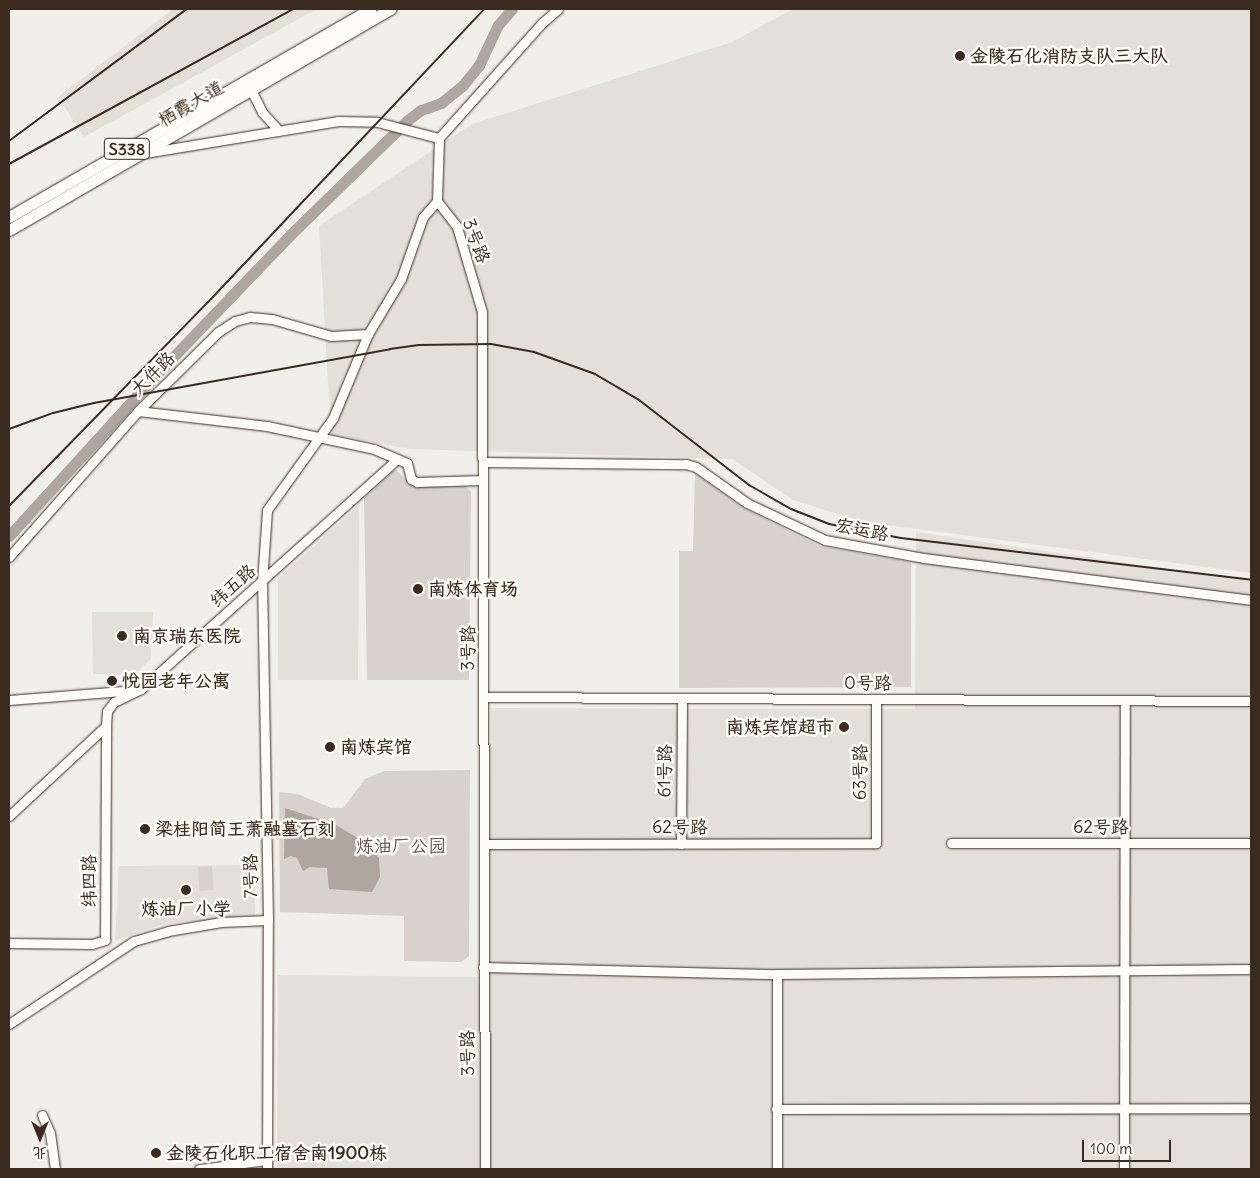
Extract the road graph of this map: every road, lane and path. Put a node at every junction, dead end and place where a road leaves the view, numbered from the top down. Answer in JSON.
{"nodes":[{"id":1,"x":370,"y":9,"type":"edge"},
{"id":2,"x":391,"y":9,"type":"edge"},
{"id":3,"x":558,"y":9,"type":"edge"},
{"id":4,"x":327,"y":39,"type":"junction"},
{"id":5,"x":248,"y":85,"type":"junction"},
{"id":6,"x":279,"y":131,"type":"junction"},
{"id":7,"x":439,"y":138,"type":"junction"},
{"id":8,"x":138,"y":154,"type":"junction"},
{"id":9,"x":437,"y":200,"type":"junction"},
{"id":10,"x":9,"y":217,"type":"edge"},
{"id":11,"x":9,"y":230,"type":"edge"},
{"id":12,"x":368,"y":334,"type":"junction"},
{"id":13,"x":138,"y":411,"type":"junction"},
{"id":14,"x":320,"y":439,"type":"junction"},
{"id":15,"x":397,"y":459,"type":"junction"},
{"id":16,"x":483,"y":462,"type":"junction"},
{"id":17,"x":483,"y":480,"type":"junction"},
{"id":18,"x":9,"y":557,"type":"edge"},
{"id":19,"x":262,"y":582,"type":"junction"},
{"id":20,"x":1251,"y":600,"type":"edge"},
{"id":21,"x":141,"y":689,"type":"junction"},
{"id":22,"x":484,"y":697,"type":"junction"},
{"id":23,"x":9,"y":700,"type":"edge"},
{"id":24,"x":682,"y":700,"type":"junction"},
{"id":25,"x":876,"y":700,"type":"junction"},
{"id":26,"x":1125,"y":700,"type":"junction"},
{"id":27,"x":1251,"y":701,"type":"edge"},
{"id":28,"x":106,"y":726,"type":"junction"},
{"id":29,"x":9,"y":816,"type":"edge"},
{"id":30,"x":876,"y":843,"type":"joint"},
{"id":31,"x":951,"y":843,"type":"dead end"},
{"id":32,"x":1124,"y":843,"type":"junction"},
{"id":33,"x":1251,"y":843,"type":"edge"},
{"id":34,"x":484,"y":844,"type":"junction"},
{"id":35,"x":681,"y":844,"type":"junction"},
{"id":36,"x":268,"y":920,"type":"junction"},
{"id":37,"x":9,"y":943,"type":"edge"},
{"id":38,"x":483,"y":967,"type":"junction"},
{"id":39,"x":1251,"y":969,"type":"edge"},
{"id":40,"x":1123,"y":970,"type":"junction"},
{"id":41,"x":777,"y":974,"type":"junction"},
{"id":42,"x":9,"y":1024,"type":"edge"},
{"id":43,"x":1124,"y":1108,"type":"junction"},
{"id":44,"x":1251,"y":1108,"type":"edge"},
{"id":45,"x":776,"y":1109,"type":"junction"},
{"id":46,"x":42,"y":1114,"type":"dead end"},
{"id":47,"x":267,"y":1165,"type":"edge"},
{"id":48,"x":56,"y":1169,"type":"edge"},
{"id":49,"x":199,"y":1169,"type":"edge"},
{"id":50,"x":485,"y":1169,"type":"edge"},
{"id":51,"x":777,"y":1169,"type":"edge"},
{"id":52,"x":1124,"y":1169,"type":"edge"}],
"edges":[{"from":1,"to":4,"type":"main road","name":"栖霞大道","number":"S338"},
{"from":2,"to":4,"type":"main road","name":"栖霞大道","number":"S338"},
{"from":3,"to":7,"type":"street"},
{"from":4,"to":5,"type":"main road","name":"栖霞大道","number":"S338"},
{"from":5,"to":6,"type":"street"},
{"from":5,"to":8,"type":"main road","name":"栖霞大道","number":"S338"},
{"from":5,"to":10,"type":"main road","name":"栖霞大道","number":"S338"},
{"from":6,"to":7,"type":"street"},
{"from":6,"to":8,"type":"street"},
{"from":7,"to":9,"type":"street"},
{"from":8,"to":11,"type":"main road","name":"栖霞大道","number":"S338"},
{"from":9,"to":12,"type":"street","name":"7号路"},
{"from":9,"to":16,"type":"street","name":"3号路"},
{"from":12,"to":13,"type":"street","name":"大件路"},
{"from":12,"to":14,"type":"street","name":"7号路"},
{"from":13,"to":14,"type":"street"},
{"from":13,"to":18,"type":"street","name":"大件路"},
{"from":14,"to":15,"type":"street"},
{"from":14,"to":19,"type":"street","name":"7号路"},
{"from":15,"to":17,"type":"street"},
{"from":15,"to":19,"type":"street","name":"纬五路"},
{"from":16,"to":17,"type":"street","name":"3号路"},
{"from":16,"to":20,"type":"street","name":"宏运路"},
{"from":17,"to":22,"type":"street","name":"3号路"},
{"from":19,"to":21,"type":"street","name":"纬五路"},
{"from":19,"to":36,"type":"street","name":"7号路"},
{"from":21,"to":23,"type":"street"},
{"from":21,"to":28,"type":"street","name":"纬五路"},
{"from":22,"to":24,"type":"street","name":"0号路"},
{"from":22,"to":34,"type":"street","name":"3号路"},
{"from":24,"to":25,"type":"street","name":"0号路"},
{"from":24,"to":35,"type":"street","name":"61号路"},
{"from":25,"to":26,"type":"street","name":"0号路"},
{"from":25,"to":30,"type":"street","name":"63号路"},
{"from":26,"to":27,"type":"street","name":"0号路"},
{"from":26,"to":32,"type":"street"},
{"from":28,"to":29,"type":"street","name":"纬五路"},
{"from":28,"to":37,"type":"street","name":"纬四路"},
{"from":30,"to":35,"type":"street","name":"62号路"},
{"from":31,"to":32,"type":"street","name":"62号路"},
{"from":32,"to":33,"type":"street","name":"62号路"},
{"from":32,"to":40,"type":"street"},
{"from":34,"to":35,"type":"street","name":"62号路"},
{"from":34,"to":38,"type":"street","name":"3号路"},
{"from":36,"to":42,"type":"street"},
{"from":36,"to":47,"type":"street","name":"7号路"},
{"from":38,"to":41,"type":"street"},
{"from":38,"to":50,"type":"street","name":"3号路"},
{"from":39,"to":40,"type":"street"},
{"from":40,"to":41,"type":"street"},
{"from":40,"to":43,"type":"street"},
{"from":41,"to":45,"type":"street"},
{"from":43,"to":44,"type":"street"},
{"from":43,"to":45,"type":"street"},
{"from":43,"to":52,"type":"street"},
{"from":45,"to":51,"type":"street"},
{"from":46,"to":48,"type":"street"},
{"from":47,"to":49,"type":"street"}]}
